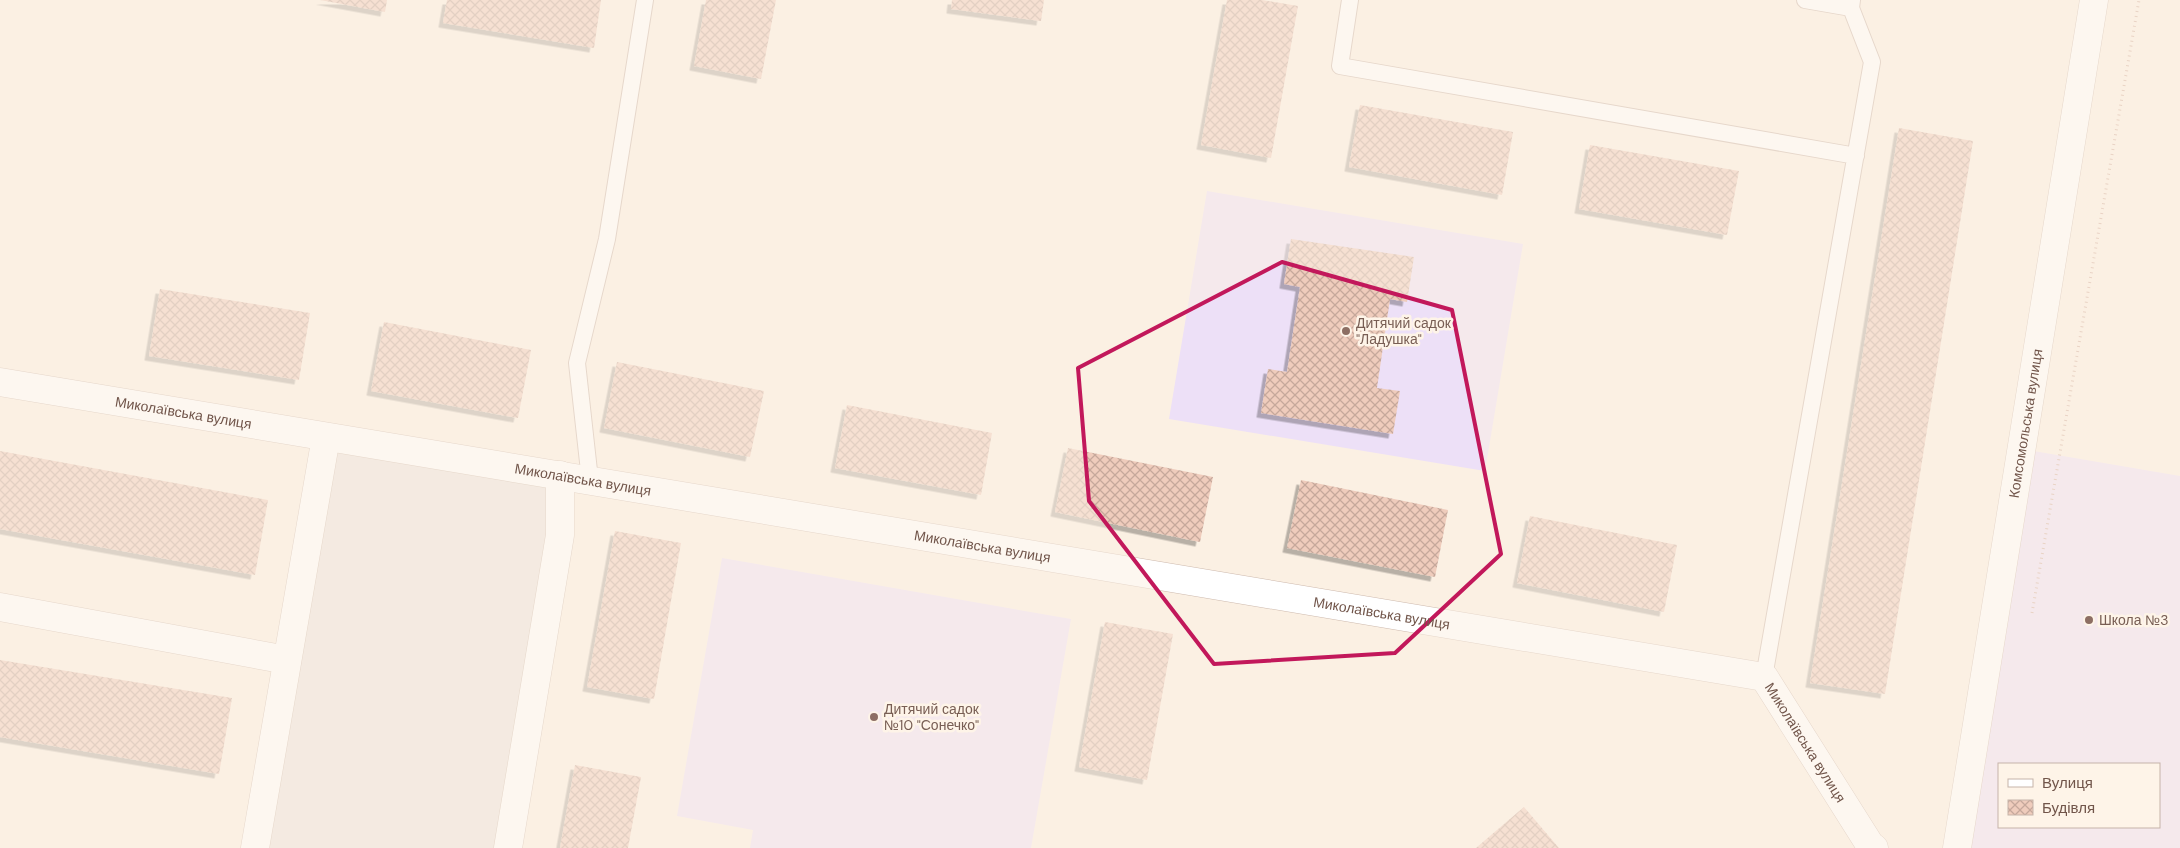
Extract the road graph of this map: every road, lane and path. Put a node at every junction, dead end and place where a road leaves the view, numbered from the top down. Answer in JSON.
{"nodes":[{"id":1,"x":645,"y":0,"type":"edge"},
{"id":2,"x":1350,"y":0,"type":"edge"},
{"id":3,"x":1805,"y":0,"type":"edge"},
{"id":4,"x":2094,"y":0,"type":"edge"},
{"id":5,"x":2138,"y":0,"type":"edge"},
{"id":6,"x":1851,"y":4,"type":"edge"},
{"id":7,"x":1856,"y":156,"type":"junction"},
{"id":8,"x":0,"y":382,"type":"edge"},
{"id":9,"x":326,"y":436,"type":"junction"},
{"id":10,"x":560,"y":476,"type":"junction"},
{"id":11,"x":590,"y":480,"type":"junction"},
{"id":12,"x":0,"y":607,"type":"edge"},
{"id":13,"x":2031,"y":617,"type":"dead end"},
{"id":14,"x":287,"y":660,"type":"junction"},
{"id":15,"x":1764,"y":677,"type":"junction"},
{"id":16,"x":255,"y":848,"type":"edge"},
{"id":17,"x":508,"y":848,"type":"edge"},
{"id":18,"x":1874,"y":848,"type":"edge"},
{"id":19,"x":1957,"y":848,"type":"edge"}],
"edges":[{"from":1,"to":11,"type":"lane"},
{"from":2,"to":7,"type":"lane"},
{"from":3,"to":6,"type":"lane"},
{"from":4,"to":19,"type":"street","name":"Комсомольська вулиця"},
{"from":5,"to":13,"type":"path"},
{"from":6,"to":7,"type":"lane"},
{"from":7,"to":15,"type":"lane"},
{"from":8,"to":9,"type":"street","name":"Миколаївська вулиця"},
{"from":9,"to":10,"type":"street","name":"Миколаївська вулиця"},
{"from":9,"to":14,"type":"street"},
{"from":10,"to":11,"type":"street","name":"Миколаївська вулиця"},
{"from":10,"to":17,"type":"street"},
{"from":11,"to":15,"type":"street","name":"Миколаївська вулиця"},
{"from":12,"to":14,"type":"street"},
{"from":14,"to":16,"type":"street"},
{"from":15,"to":18,"type":"street","name":"Миколаївська вулиця"}]}
